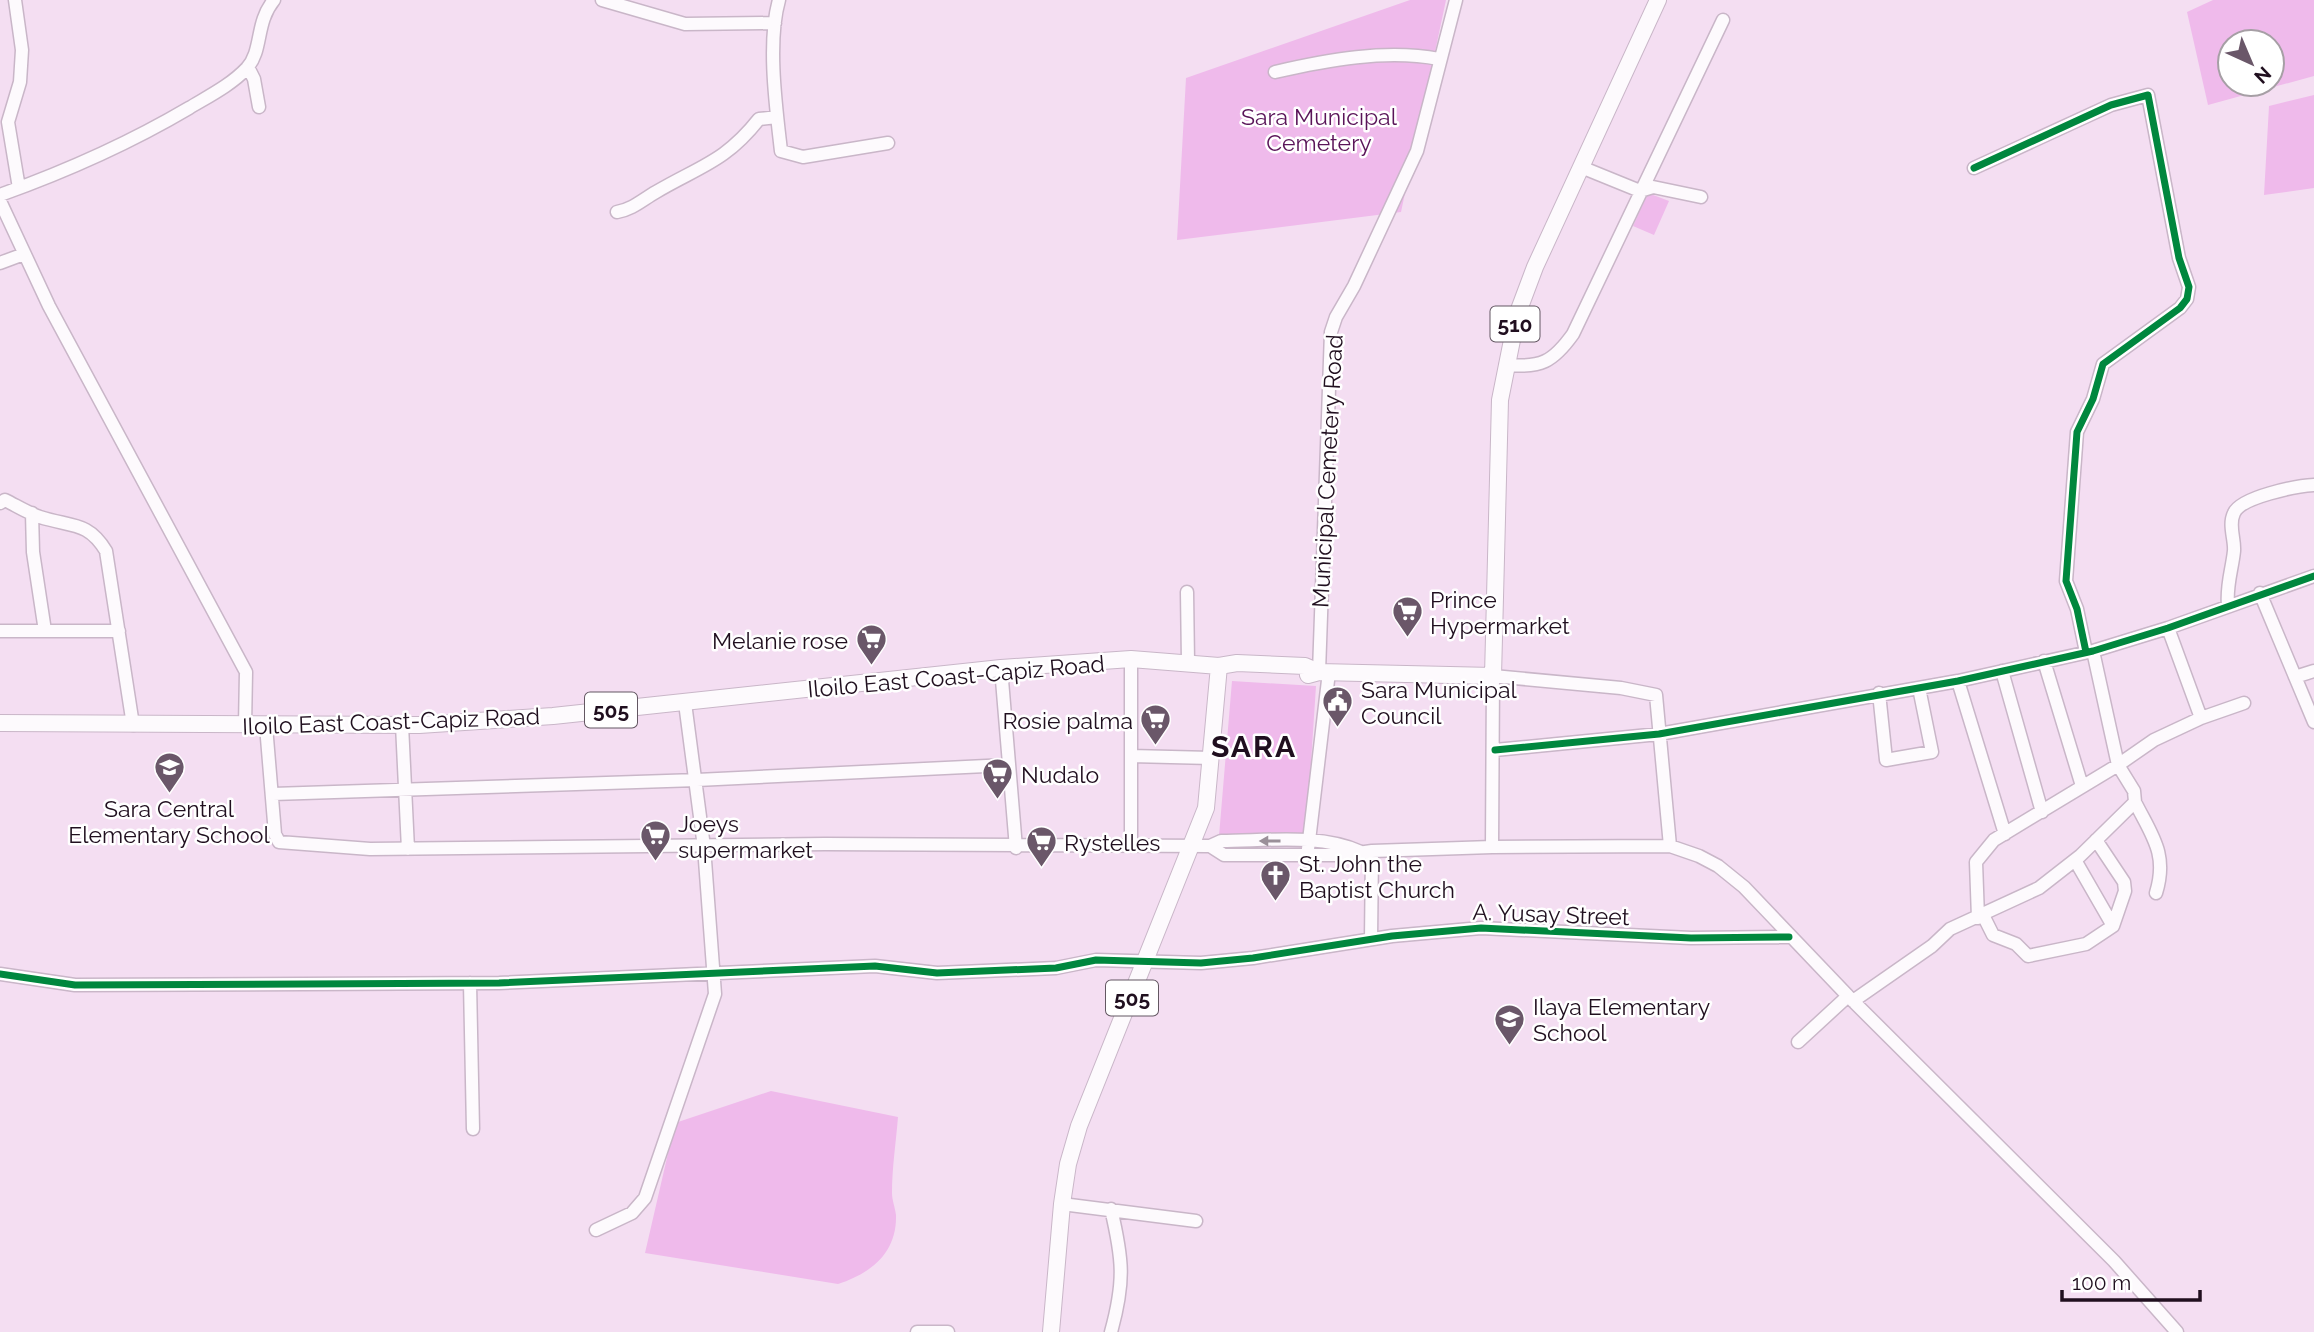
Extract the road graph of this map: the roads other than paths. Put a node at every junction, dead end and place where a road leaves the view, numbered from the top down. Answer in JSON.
{"nodes":[{"id":1,"x":15,"y":0,"type":"edge"},
{"id":2,"x":274,"y":0,"type":"edge"},
{"id":3,"x":602,"y":0,"type":"edge"},
{"id":4,"x":779,"y":0,"type":"edge"},
{"id":5,"x":1456,"y":0,"type":"edge"},
{"id":6,"x":1658,"y":0,"type":"edge"},
{"id":7,"x":1723,"y":20,"type":"dead end"},
{"id":8,"x":775,"y":23,"type":"junction"},
{"id":9,"x":1438,"y":60,"type":"junction"},
{"id":10,"x":248,"y":67,"type":"junction"},
{"id":11,"x":1275,"y":72,"type":"dead end"},
{"id":12,"x":259,"y":107,"type":"dead end"},
{"id":13,"x":777,"y":117,"type":"junction"},
{"id":14,"x":888,"y":143,"type":"dead end"},
{"id":15,"x":1581,"y":167,"type":"junction"},
{"id":16,"x":1974,"y":168,"type":"dead end"},
{"id":17,"x":19,"y":188,"type":"junction"},
{"id":18,"x":1640,"y":191,"type":"junction"},
{"id":19,"x":0,"y":195,"type":"edge"},
{"id":20,"x":1701,"y":197,"type":"dead end"},
{"id":21,"x":0,"y":201,"type":"edge"},
{"id":22,"x":617,"y":212,"type":"dead end"},
{"id":23,"x":24,"y":254,"type":"junction"},
{"id":24,"x":0,"y":263,"type":"edge"},
{"id":25,"x":1506,"y":365,"type":"junction"},
{"id":26,"x":2314,"y":485,"type":"edge"},
{"id":27,"x":0,"y":503,"type":"edge"},
{"id":28,"x":32,"y":513,"type":"junction"},
{"id":29,"x":2314,"y":576,"type":"edge"},
{"id":30,"x":1186,"y":592,"type":"dead end"},
{"id":31,"x":2260,"y":593,"type":"junction"},
{"id":32,"x":2228,"y":606,"type":"junction"},
{"id":33,"x":2168,"y":628,"type":"junction"},
{"id":34,"x":0,"y":631,"type":"edge"},
{"id":35,"x":45,"y":631,"type":"junction"},
{"id":36,"x":119,"y":631,"type":"junction"},
{"id":37,"x":2090,"y":652,"type":"junction"},
{"id":38,"x":1131,"y":659,"type":"junction"},
{"id":39,"x":2044,"y":661,"type":"junction"},
{"id":40,"x":1188,"y":662,"type":"junction"},
{"id":41,"x":1001,"y":668,"type":"junction"},
{"id":42,"x":1220,"y":669,"type":"junction"},
{"id":43,"x":2002,"y":671,"type":"junction"},
{"id":44,"x":1324,"y":672,"type":"junction"},
{"id":45,"x":2306,"y":675,"type":"edge"},
{"id":46,"x":1493,"y":676,"type":"junction"},
{"id":47,"x":1958,"y":681,"type":"junction"},
{"id":48,"x":1919,"y":688,"type":"junction"},
{"id":49,"x":1879,"y":694,"type":"junction"},
{"id":50,"x":685,"y":703,"type":"junction"},
{"id":51,"x":2244,"y":704,"type":"dead end"},
{"id":52,"x":2201,"y":718,"type":"junction"},
{"id":53,"x":2314,"y":722,"type":"edge"},
{"id":54,"x":0,"y":723,"type":"edge"},
{"id":55,"x":133,"y":725,"type":"junction"},
{"id":56,"x":402,"y":725,"type":"junction"},
{"id":57,"x":245,"y":726,"type":"junction"},
{"id":58,"x":267,"y":726,"type":"junction"},
{"id":59,"x":1659,"y":734,"type":"junction"},
{"id":60,"x":1495,"y":750,"type":"junction"},
{"id":61,"x":1131,"y":755,"type":"junction"},
{"id":62,"x":1211,"y":758,"type":"junction"},
{"id":63,"x":1007,"y":765,"type":"junction"},
{"id":64,"x":2118,"y":765,"type":"junction"},
{"id":65,"x":697,"y":780,"type":"junction"},
{"id":66,"x":2082,"y":786,"type":"junction"},
{"id":67,"x":406,"y":791,"type":"junction"},
{"id":68,"x":273,"y":794,"type":"junction"},
{"id":69,"x":2135,"y":802,"type":"junction"},
{"id":70,"x":2042,"y":811,"type":"junction"},
{"id":71,"x":2005,"y":834,"type":"junction"},
{"id":72,"x":2096,"y":840,"type":"junction"},
{"id":73,"x":1131,"y":845,"type":"junction"},
{"id":74,"x":704,"y":846,"type":"junction"},
{"id":75,"x":1193,"y":846,"type":"junction"},
{"id":76,"x":1670,"y":846,"type":"junction"},
{"id":77,"x":1493,"y":847,"type":"junction"},
{"id":78,"x":1016,"y":848,"type":"junction"},
{"id":79,"x":1309,"y":848,"type":"junction"},
{"id":80,"x":408,"y":849,"type":"junction"},
{"id":81,"x":1367,"y":851,"type":"junction"},
{"id":82,"x":2075,"y":860,"type":"junction"},
{"id":83,"x":2156,"y":893,"type":"dead end"},
{"id":84,"x":1981,"y":916,"type":"junction"},
{"id":85,"x":2113,"y":926,"type":"junction"},
{"id":86,"x":1789,"y":937,"type":"junction"},
{"id":87,"x":1371,"y":940,"type":"junction"},
{"id":88,"x":1146,"y":962,"type":"junction"},
{"id":89,"x":715,"y":972,"type":"junction"},
{"id":90,"x":0,"y":974,"type":"edge"},
{"id":91,"x":470,"y":983,"type":"junction"},
{"id":92,"x":1850,"y":999,"type":"junction"},
{"id":93,"x":1798,"y":1042,"type":"dead end"},
{"id":94,"x":473,"y":1129,"type":"dead end"},
{"id":95,"x":1062,"y":1204,"type":"junction"},
{"id":96,"x":1111,"y":1209,"type":"junction"},
{"id":97,"x":1196,"y":1221,"type":"dead end"},
{"id":98,"x":596,"y":1230,"type":"dead end"},
{"id":99,"x":917,"y":1332,"type":"edge"},
{"id":100,"x":948,"y":1332,"type":"edge"},
{"id":101,"x":1051,"y":1332,"type":"edge"},
{"id":102,"x":1111,"y":1332,"type":"edge"},
{"id":103,"x":2177,"y":1332,"type":"edge"}],
"edges":[{"from":1,"to":17,"type":"street"},
{"from":2,"to":10,"type":"street"},
{"from":3,"to":8,"type":"street"},
{"from":4,"to":8,"type":"street"},
{"from":5,"to":9,"type":"street","name":"Municipal Cemetery Road"},
{"from":6,"to":15,"type":"main road","number":"510"},
{"from":7,"to":18,"type":"street"},
{"from":8,"to":13,"type":"street"},
{"from":9,"to":11,"type":"street"},
{"from":9,"to":44,"type":"street","name":"Municipal Cemetery Road"},
{"from":10,"to":12,"type":"street"},
{"from":10,"to":17,"type":"street"},
{"from":13,"to":14,"type":"street"},
{"from":13,"to":22,"type":"street"},
{"from":15,"to":18,"type":"street"},
{"from":15,"to":25,"type":"main road","number":"510"},
{"from":16,"to":37,"type":"street"},
{"from":17,"to":19,"type":"street"},
{"from":18,"to":20,"type":"street"},
{"from":18,"to":25,"type":"street"},
{"from":21,"to":23,"type":"street"},
{"from":23,"to":24,"type":"street"},
{"from":23,"to":57,"type":"street"},
{"from":25,"to":46,"type":"main road","number":"510"},
{"from":26,"to":32,"type":"street"},
{"from":27,"to":28,"type":"street"},
{"from":28,"to":35,"type":"street"},
{"from":28,"to":36,"type":"street"},
{"from":29,"to":31,"type":"street"},
{"from":30,"to":40,"type":"street"},
{"from":31,"to":32,"type":"street"},
{"from":31,"to":45,"type":"street"},
{"from":32,"to":33,"type":"street"},
{"from":33,"to":37,"type":"street"},
{"from":33,"to":52,"type":"street"},
{"from":34,"to":35,"type":"street"},
{"from":35,"to":36,"type":"street"},
{"from":36,"to":55,"type":"street"},
{"from":37,"to":39,"type":"street"},
{"from":37,"to":64,"type":"street"},
{"from":38,"to":40,"type":"main road","name":"Iloilo East Coast-Capiz Road","number":"505"},
{"from":38,"to":41,"type":"main road","name":"Iloilo East Coast-Capiz Road","number":"505"},
{"from":38,"to":61,"type":"street"},
{"from":39,"to":43,"type":"street"},
{"from":39,"to":66,"type":"street"},
{"from":40,"to":42,"type":"main road","name":"Iloilo East Coast-Capiz Road","number":"505"},
{"from":41,"to":50,"type":"main road","name":"Iloilo East Coast-Capiz Road","number":"505"},
{"from":41,"to":63,"type":"street"},
{"from":42,"to":44,"type":"main road","name":"Iloilo East Coast-Capiz Road"},
{"from":42,"to":62,"type":"main road","number":"505"},
{"from":43,"to":47,"type":"street"},
{"from":43,"to":70,"type":"street"},
{"from":44,"to":46,"type":"main road","name":"Iloilo East Coast-Capiz Road"},
{"from":44,"to":79,"type":"street","name":"Municipal Cemetery Road"},
{"from":45,"to":53,"type":"street"},
{"from":46,"to":59,"type":"street"},
{"from":46,"to":60,"type":"street"},
{"from":47,"to":48,"type":"street"},
{"from":47,"to":71,"type":"street"},
{"from":48,"to":49,"type":"street"},
{"from":48,"to":49,"type":"street"},
{"from":49,"to":59,"type":"street"},
{"from":50,"to":56,"type":"main road","name":"Iloilo East Coast-Capiz Road","number":"505"},
{"from":50,"to":65,"type":"street"},
{"from":51,"to":52,"type":"street"},
{"from":52,"to":64,"type":"street"},
{"from":54,"to":55,"type":"main road","name":"Iloilo East Coast-Capiz Road","number":"505"},
{"from":55,"to":57,"type":"main road","name":"Iloilo East Coast-Capiz Road","number":"505"},
{"from":56,"to":58,"type":"main road","name":"Iloilo East Coast-Capiz Road","number":"505"},
{"from":56,"to":67,"type":"street"},
{"from":57,"to":58,"type":"main road","name":"Iloilo East Coast-Capiz Road","number":"505"},
{"from":58,"to":68,"type":"street"},
{"from":59,"to":60,"type":"street"},
{"from":59,"to":76,"type":"street"},
{"from":60,"to":77,"type":"street"},
{"from":61,"to":62,"type":"street"},
{"from":61,"to":73,"type":"street"},
{"from":62,"to":75,"type":"main road","number":"505"},
{"from":63,"to":65,"type":"street"},
{"from":63,"to":78,"type":"street"},
{"from":64,"to":66,"type":"street"},
{"from":64,"to":69,"type":"street"},
{"from":65,"to":67,"type":"street"},
{"from":65,"to":74,"type":"street"},
{"from":66,"to":70,"type":"street"},
{"from":67,"to":68,"type":"street"},
{"from":67,"to":80,"type":"street"},
{"from":68,"to":80,"type":"street"},
{"from":69,"to":72,"type":"street"},
{"from":69,"to":83,"type":"street"},
{"from":70,"to":71,"type":"street"},
{"from":71,"to":84,"type":"street"},
{"from":72,"to":82,"type":"street"},
{"from":72,"to":85,"type":"street"},
{"from":73,"to":75,"type":"street"},
{"from":73,"to":78,"type":"street"},
{"from":74,"to":78,"type":"street"},
{"from":74,"to":80,"type":"street"},
{"from":74,"to":89,"type":"street"},
{"from":75,"to":79,"type":"street"},
{"from":75,"to":88,"type":"main road","number":"505"},
{"from":76,"to":77,"type":"street"},
{"from":76,"to":86,"type":"street"},
{"from":77,"to":81,"type":"street"},
{"from":79,"to":81,"type":"street"},
{"from":81,"to":87,"type":"street"},
{"from":82,"to":84,"type":"street"},
{"from":82,"to":85,"type":"street"},
{"from":84,"to":85,"type":"street"},
{"from":84,"to":92,"type":"street"},
{"from":86,"to":87,"type":"street","name":"A. Yusay Street"},
{"from":86,"to":92,"type":"street"},
{"from":87,"to":88,"type":"street","name":"A. Yusay Street"},
{"from":88,"to":89,"type":"street","name":"A. Yusay Street"},
{"from":88,"to":95,"type":"main road","number":"505"},
{"from":89,"to":91,"type":"street","name":"A. Yusay Street"},
{"from":89,"to":98,"type":"street"},
{"from":90,"to":91,"type":"street","name":"A. Yusay Street"},
{"from":91,"to":94,"type":"street"},
{"from":92,"to":93,"type":"street"},
{"from":92,"to":103,"type":"street"},
{"from":95,"to":96,"type":"street"},
{"from":95,"to":101,"type":"main road","number":"505"},
{"from":96,"to":97,"type":"street"},
{"from":96,"to":102,"type":"street"},
{"from":99,"to":100,"type":"street"}]}
